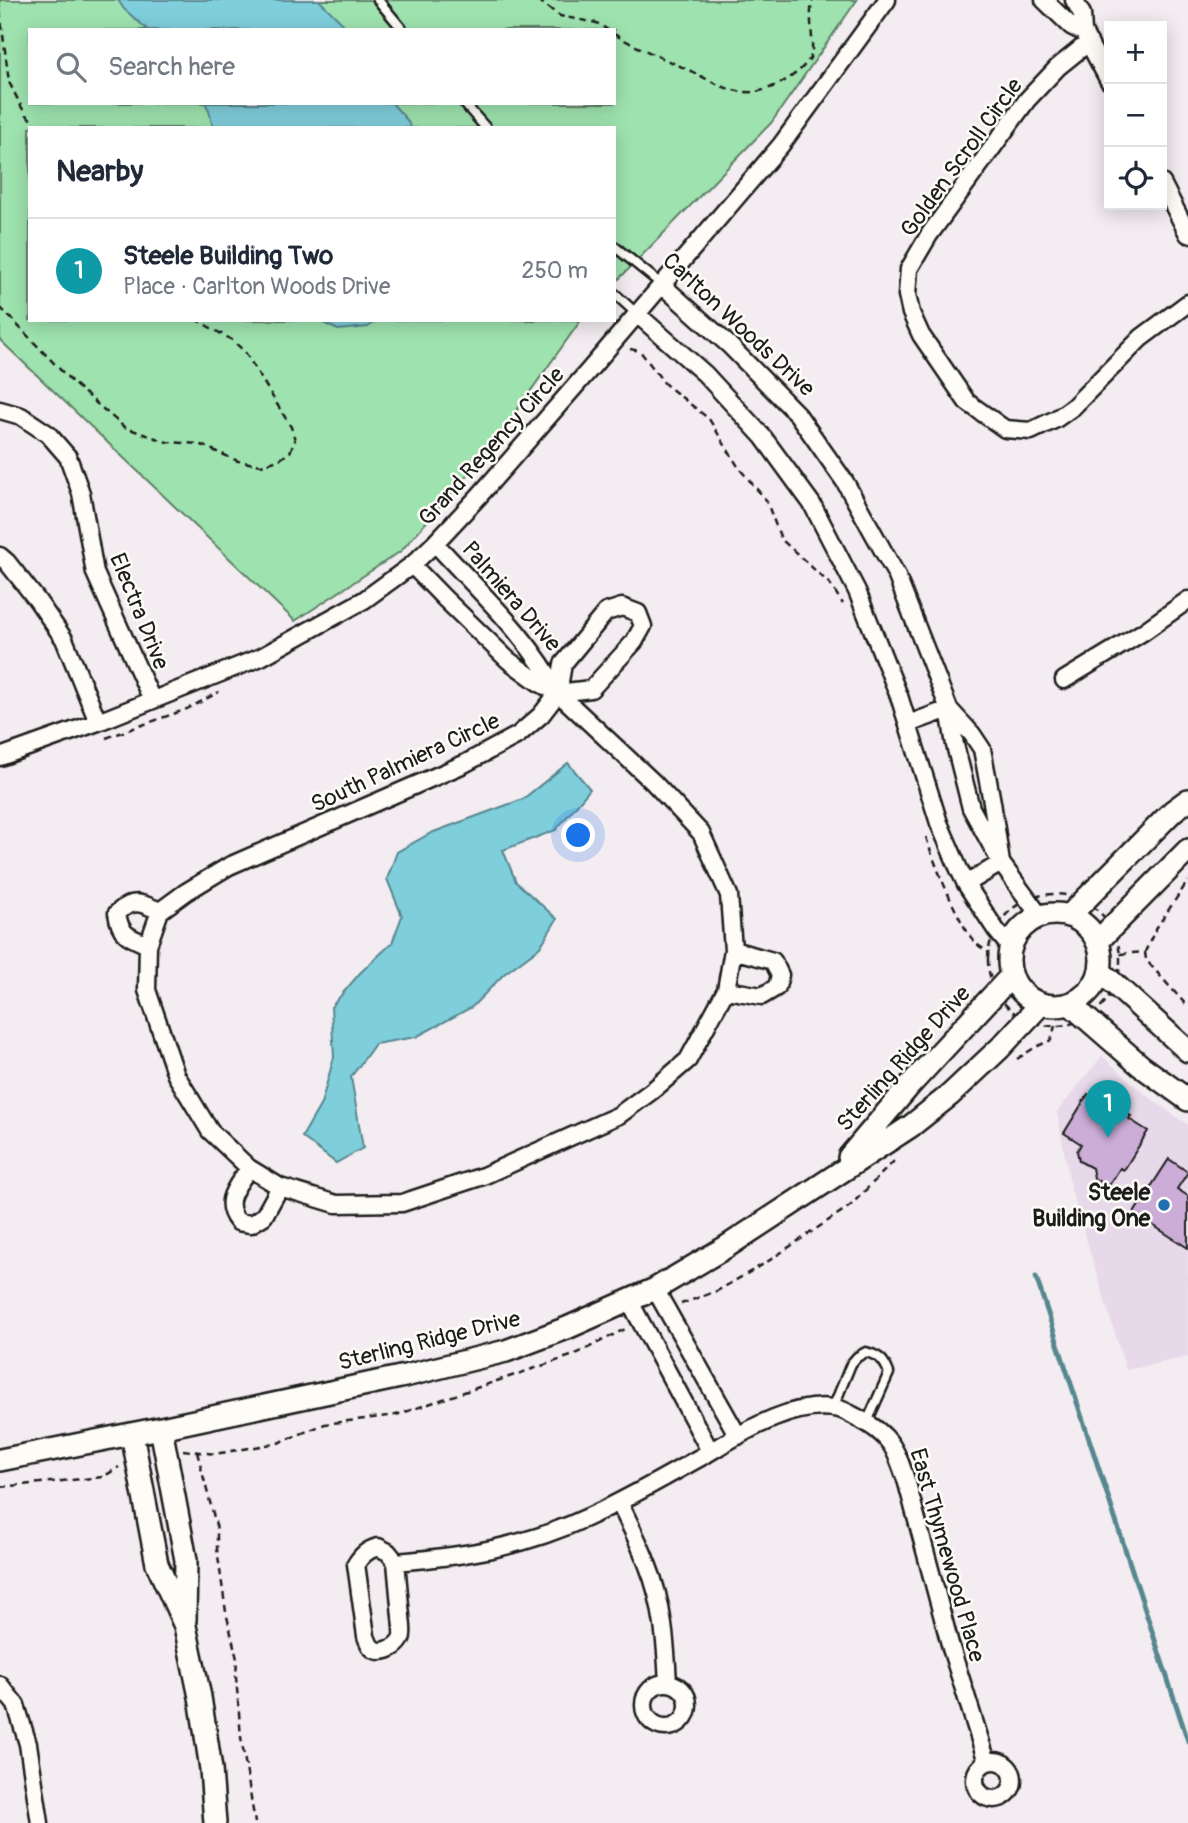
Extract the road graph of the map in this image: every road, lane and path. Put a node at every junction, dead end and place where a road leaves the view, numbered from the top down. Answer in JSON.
{"nodes":[{"id":1,"x":378,"y":0,"type":"edge"},
{"id":2,"x":538,"y":0,"type":"edge"},
{"id":3,"x":814,"y":0,"type":"edge"},
{"id":4,"x":887,"y":0,"type":"edge"},
{"id":5,"x":1044,"y":0,"type":"edge"},
{"id":6,"x":1074,"y":0,"type":"edge"},
{"id":7,"x":0,"y":11,"type":"edge"},
{"id":8,"x":401,"y":28,"type":"edge"},
{"id":9,"x":605,"y":28,"type":"edge"},
{"id":10,"x":616,"y":35,"type":"edge"},
{"id":11,"x":1086,"y":37,"type":"junction"},
{"id":12,"x":1104,"y":71,"type":"edge"},
{"id":13,"x":466,"y":105,"type":"edge"},
{"id":14,"x":36,"y":126,"type":"edge"},
{"id":15,"x":484,"y":126,"type":"edge"},
{"id":16,"x":1167,"y":193,"type":"edge"},
{"id":17,"x":1188,"y":234,"type":"edge"},
{"id":18,"x":616,"y":248,"type":"edge"},
{"id":19,"x":662,"y":284,"type":"junction"},
{"id":20,"x":616,"y":295,"type":"edge"},
{"id":21,"x":1188,"y":303,"type":"edge"},
{"id":22,"x":0,"y":307,"type":"edge"},
{"id":23,"x":637,"y":314,"type":"junction"},
{"id":24,"x":200,"y":322,"type":"edge"},
{"id":25,"x":630,"y":348,"type":"dead end"},
{"id":26,"x":0,"y":410,"type":"edge"},
{"id":27,"x":435,"y":543,"type":"junction"},
{"id":28,"x":0,"y":556,"type":"edge"},
{"id":29,"x":412,"y":565,"type":"junction"},
{"id":30,"x":1188,"y":600,"type":"edge"},
{"id":31,"x":847,"y":609,"type":"dead end"},
{"id":32,"x":1064,"y":680,"type":"dead end"},
{"id":33,"x":221,"y":692,"type":"dead end"},
{"id":34,"x":558,"y":694,"type":"junction"},
{"id":35,"x":152,"y":700,"type":"junction"},
{"id":36,"x":949,"y":709,"type":"junction"},
{"id":37,"x":98,"y":722,"type":"junction"},
{"id":38,"x":908,"y":723,"type":"junction"},
{"id":39,"x":101,"y":740,"type":"dead end"},
{"id":40,"x":0,"y":757,"type":"edge"},
{"id":41,"x":1188,"y":800,"type":"edge"},
{"id":42,"x":1188,"y":850,"type":"edge"},
{"id":43,"x":1001,"y":863,"type":"junction"},
{"id":44,"x":1188,"y":881,"type":"edge"},
{"id":45,"x":966,"y":884,"type":"junction"},
{"id":46,"x":1035,"y":908,"type":"junction"},
{"id":47,"x":1076,"y":908,"type":"junction"},
{"id":48,"x":160,"y":911,"type":"junction"},
{"id":49,"x":996,"y":930,"type":"junction"},
{"id":50,"x":1105,"y":936,"type":"junction"},
{"id":51,"x":148,"y":945,"type":"junction"},
{"id":52,"x":1010,"y":947,"type":"junction"},
{"id":53,"x":733,"y":950,"type":"junction"},
{"id":54,"x":1145,"y":952,"type":"junction"},
{"id":55,"x":1120,"y":954,"type":"junction"},
{"id":56,"x":1012,"y":976,"type":"junction"},
{"id":57,"x":1108,"y":978,"type":"junction"},
{"id":58,"x":726,"y":990,"type":"junction"},
{"id":59,"x":997,"y":992,"type":"junction"},
{"id":60,"x":1041,"y":1004,"type":"junction"},
{"id":61,"x":1070,"y":1004,"type":"junction"},
{"id":62,"x":1188,"y":1007,"type":"edge"},
{"id":63,"x":1087,"y":1017,"type":"junction"},
{"id":64,"x":1026,"y":1020,"type":"junction"},
{"id":65,"x":1188,"y":1051,"type":"edge"},
{"id":66,"x":1188,"y":1100,"type":"edge"},
{"id":67,"x":249,"y":1168,"type":"junction"},
{"id":68,"x":834,"y":1175,"type":"junction"},
{"id":69,"x":280,"y":1187,"type":"junction"},
{"id":70,"x":655,"y":1289,"type":"junction"},
{"id":71,"x":629,"y":1300,"type":"junction"},
{"id":72,"x":833,"y":1408,"type":"junction"},
{"id":73,"x":867,"y":1422,"type":"junction"},
{"id":74,"x":161,"y":1428,"type":"junction"},
{"id":75,"x":132,"y":1434,"type":"junction"},
{"id":76,"x":738,"y":1436,"type":"junction"},
{"id":77,"x":710,"y":1451,"type":"junction"},
{"id":78,"x":197,"y":1452,"type":"dead end"},
{"id":79,"x":0,"y":1460,"type":"edge"},
{"id":80,"x":619,"y":1502,"type":"junction"},
{"id":81,"x":396,"y":1562,"type":"junction"},
{"id":82,"x":184,"y":1626,"type":"junction"},
{"id":83,"x":668,"y":1683,"type":"dead end"},
{"id":84,"x":0,"y":1685,"type":"edge"},
{"id":85,"x":987,"y":1762,"type":"dead end"},
{"id":86,"x":40,"y":1823,"type":"edge"},
{"id":87,"x":215,"y":1823,"type":"edge"},
{"id":88,"x":255,"y":1823,"type":"edge"}],
"edges":[{"from":1,"to":8,"type":"lane"},
{"from":2,"to":9,"type":"path"},
{"from":3,"to":10,"type":"path"},
{"from":4,"to":19,"type":"street","name":"Grand Regency Circle"},
{"from":5,"to":11,"type":"street"},
{"from":6,"to":11,"type":"street"},
{"from":7,"to":14,"type":"path"},
{"from":11,"to":12,"type":"street"},
{"from":11,"to":21,"type":"street","name":"Golden Scroll Circle"},
{"from":13,"to":15,"type":"lane"},
{"from":16,"to":17,"type":"street"},
{"from":18,"to":19,"type":"lane","name":"Carlton Woods Drive"},
{"from":19,"to":23,"type":"street","name":"Grand Regency Circle"},
{"from":19,"to":36,"type":"street","name":"Carlton Woods Drive"},
{"from":20,"to":23,"type":"lane"},
{"from":22,"to":24,"type":"path"},
{"from":23,"to":27,"type":"street","name":"Grand Regency Circle"},
{"from":23,"to":38,"type":"street"},
{"from":25,"to":31,"type":"path"},
{"from":26,"to":35,"type":"street","name":"Electra Drive"},
{"from":27,"to":29,"type":"street","name":"Grand Regency Circle"},
{"from":27,"to":34,"type":"street","name":"Palmiera Drive"},
{"from":28,"to":37,"type":"street"},
{"from":29,"to":34,"type":"street","name":"Palmiera Drive"},
{"from":29,"to":35,"type":"street","name":"Grand Regency Circle"},
{"from":30,"to":32,"type":"street"},
{"from":33,"to":39,"type":"path"},
{"from":34,"to":34,"type":"street"},
{"from":34,"to":48,"type":"street","name":"South Palmiera Circle"},
{"from":34,"to":53,"type":"street"},
{"from":35,"to":37,"type":"street","name":"Grand Regency Circle"},
{"from":36,"to":38,"type":"street"},
{"from":36,"to":43,"type":"street","name":"Carlton Woods Drive"},
{"from":36,"to":43,"type":"street","name":"Carlton Woods Drive"},
{"from":37,"to":40,"type":"street","name":"Grand Regency Circle"},
{"from":38,"to":45,"type":"street"},
{"from":41,"to":47,"type":"street"},
{"from":42,"to":50,"type":"street"},
{"from":43,"to":45,"type":"street"},
{"from":43,"to":46,"type":"street","name":"Carlton Woods Drive"},
{"from":44,"to":54,"type":"path"},
{"from":45,"to":49,"type":"street"},
{"from":46,"to":47,"type":"street"},
{"from":46,"to":47,"type":"path"},
{"from":46,"to":49,"type":"path"},
{"from":46,"to":52,"type":"street"},
{"from":47,"to":50,"type":"street"},
{"from":47,"to":50,"type":"path"},
{"from":48,"to":51,"type":"street"},
{"from":48,"to":51,"type":"street"},
{"from":49,"to":52,"type":"street"},
{"from":49,"to":59,"type":"path"},
{"from":50,"to":55,"type":"path"},
{"from":50,"to":57,"type":"street"},
{"from":51,"to":67,"type":"street"},
{"from":52,"to":56,"type":"street"},
{"from":53,"to":58,"type":"street"},
{"from":53,"to":58,"type":"street"},
{"from":54,"to":55,"type":"path"},
{"from":54,"to":62,"type":"path"},
{"from":55,"to":57,"type":"path"},
{"from":56,"to":59,"type":"street","name":"Sterling Ridge Drive"},
{"from":56,"to":60,"type":"street"},
{"from":57,"to":61,"type":"street"},
{"from":57,"to":63,"type":"path"},
{"from":57,"to":65,"type":"street"},
{"from":58,"to":69,"type":"street"},
{"from":59,"to":64,"type":"path"},
{"from":59,"to":68,"type":"street","name":"Sterling Ridge Drive"},
{"from":60,"to":61,"type":"street"},
{"from":60,"to":64,"type":"street","name":"Sterling Ridge Drive"},
{"from":61,"to":63,"type":"street"},
{"from":63,"to":64,"type":"path"},
{"from":63,"to":66,"type":"street"},
{"from":64,"to":68,"type":"street","name":"Sterling Ridge Drive"},
{"from":67,"to":69,"type":"street"},
{"from":67,"to":69,"type":"street"},
{"from":68,"to":70,"type":"street","name":"Sterling Ridge Drive"},
{"from":70,"to":71,"type":"street","name":"Sterling Ridge Drive"},
{"from":70,"to":76,"type":"street"},
{"from":71,"to":74,"type":"street","name":"Sterling Ridge Drive"},
{"from":71,"to":77,"type":"street"},
{"from":72,"to":73,"type":"street","name":"East Thymewood Place"},
{"from":72,"to":73,"type":"lane"},
{"from":72,"to":76,"type":"street","name":"East Thymewood Place"},
{"from":73,"to":85,"type":"street","name":"East Thymewood Place"},
{"from":74,"to":75,"type":"street","name":"Sterling Ridge Drive"},
{"from":74,"to":82,"type":"street"},
{"from":75,"to":79,"type":"street","name":"Sterling Ridge Drive"},
{"from":75,"to":82,"type":"street"},
{"from":76,"to":77,"type":"street","name":"East Thymewood Place"},
{"from":77,"to":80,"type":"street","name":"East Thymewood Place"},
{"from":78,"to":88,"type":"path"},
{"from":80,"to":81,"type":"street","name":"East Thymewood Place"},
{"from":80,"to":83,"type":"street"},
{"from":81,"to":81,"type":"street"},
{"from":82,"to":87,"type":"street"},
{"from":84,"to":86,"type":"street"}]}
